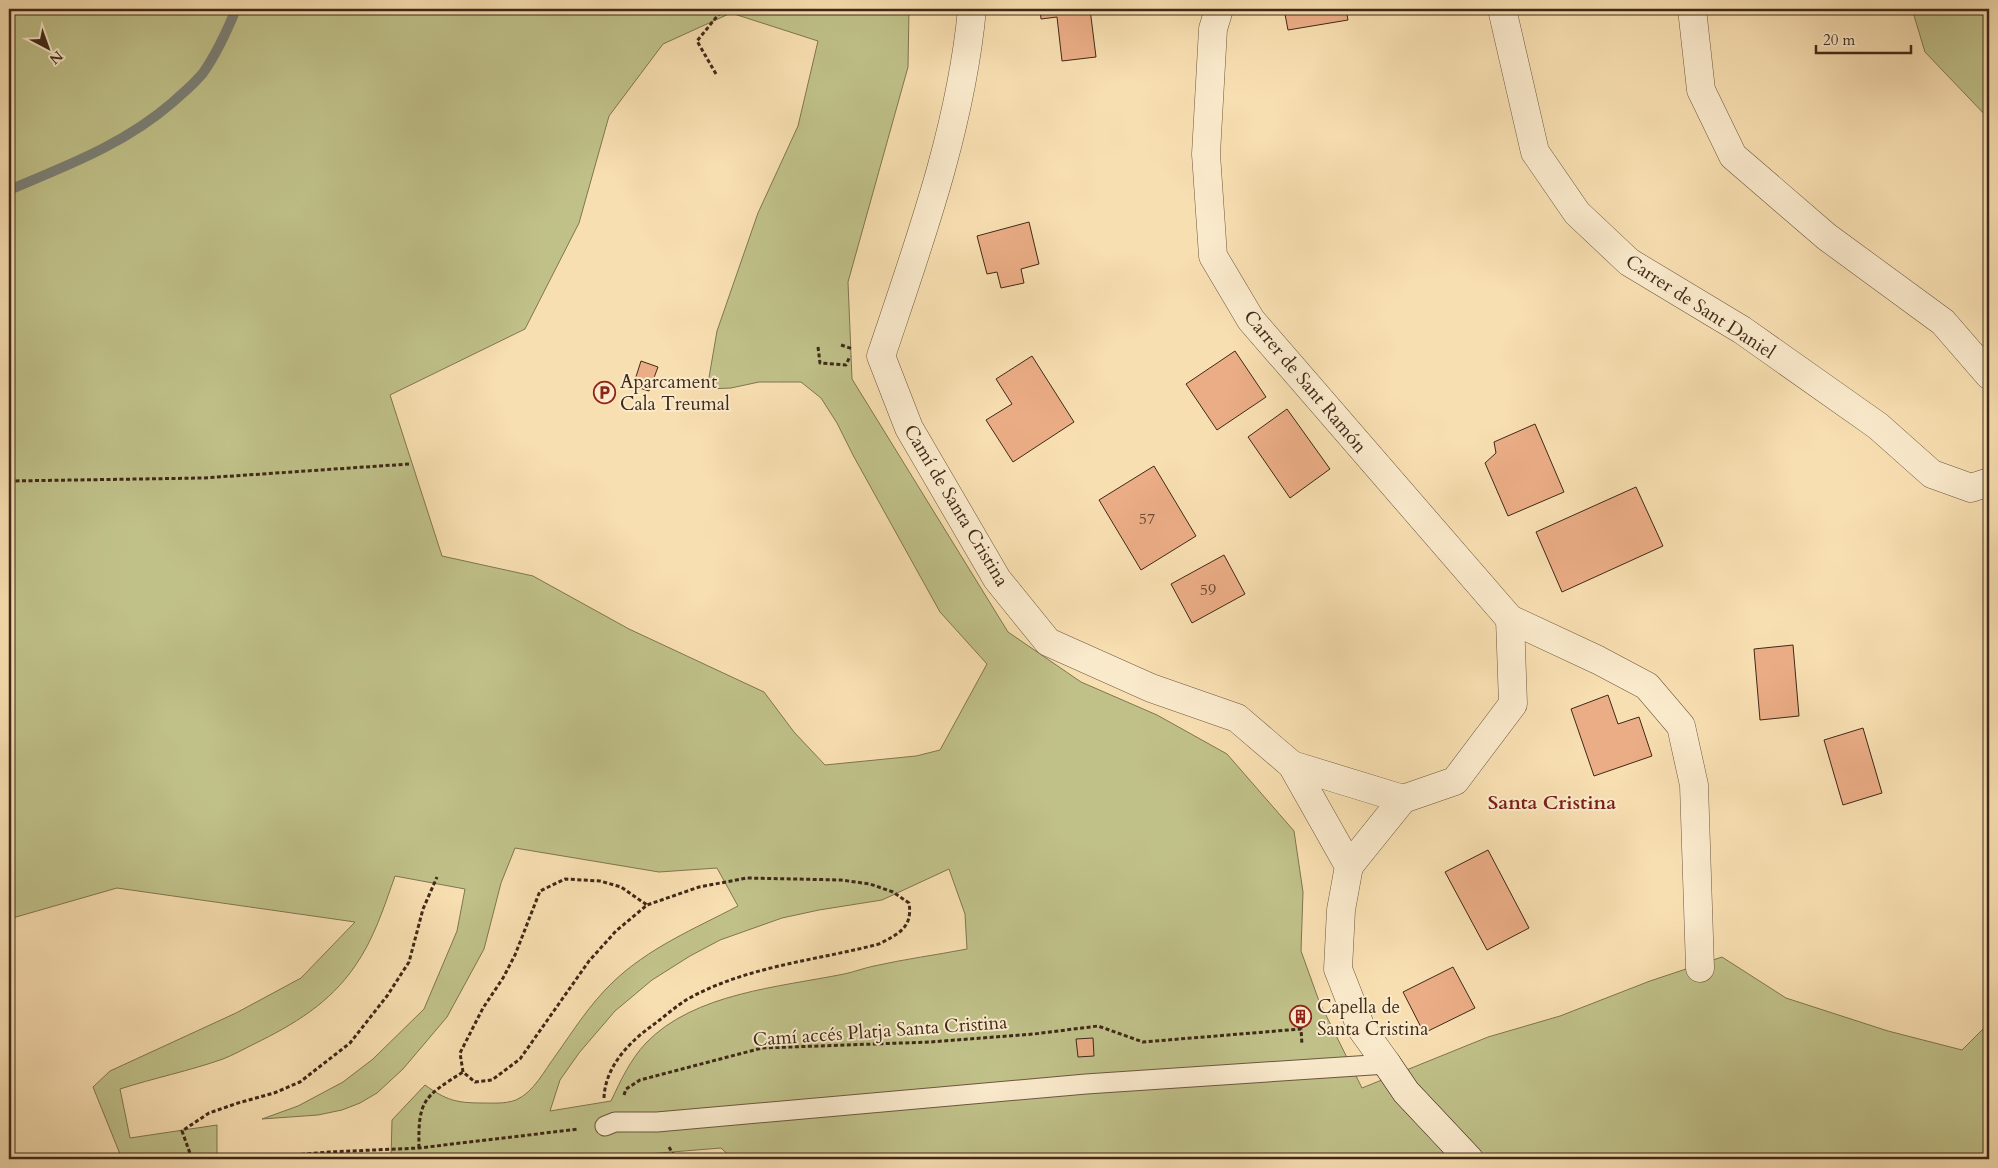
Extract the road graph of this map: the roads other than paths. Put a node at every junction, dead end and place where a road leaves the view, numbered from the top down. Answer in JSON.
{"nodes":[{"id":1,"x":972,"y":9,"type":"edge"},
{"id":2,"x":1220,"y":9,"type":"edge"},
{"id":3,"x":1502,"y":9,"type":"edge"},
{"id":4,"x":1692,"y":9,"type":"edge"},
{"id":5,"x":1989,"y":375,"type":"edge"},
{"id":6,"x":1989,"y":482,"type":"edge"},
{"id":7,"x":1510,"y":619,"type":"junction"},
{"id":8,"x":1292,"y":765,"type":"junction"},
{"id":9,"x":1403,"y":799,"type":"junction"},
{"id":10,"x":1348,"y":866,"type":"junction"},
{"id":11,"x":1700,"y":968,"type":"dead end"},
{"id":12,"x":1386,"y":1064,"type":"junction"},
{"id":13,"x":610,"y":1124,"type":"road end"},
{"id":14,"x":1469,"y":1159,"type":"edge"}],
"edges":[{"from":1,"to":8,"type":"street","name":"Camí de Santa Cristina"},
{"from":2,"to":7,"type":"street","name":"Carrer de Sant Ramón"},
{"from":3,"to":6,"type":"street","name":"Carrer de Sant Daniel"},
{"from":4,"to":5,"type":"street"},
{"from":7,"to":9,"type":"street"},
{"from":7,"to":11,"type":"street"},
{"from":8,"to":9,"type":"street"},
{"from":8,"to":10,"type":"street","name":"Camí de Santa Cristina"},
{"from":9,"to":10,"type":"street"},
{"from":10,"to":12,"type":"street"},
{"from":12,"to":13,"type":"lane"},
{"from":12,"to":14,"type":"street"}]}
